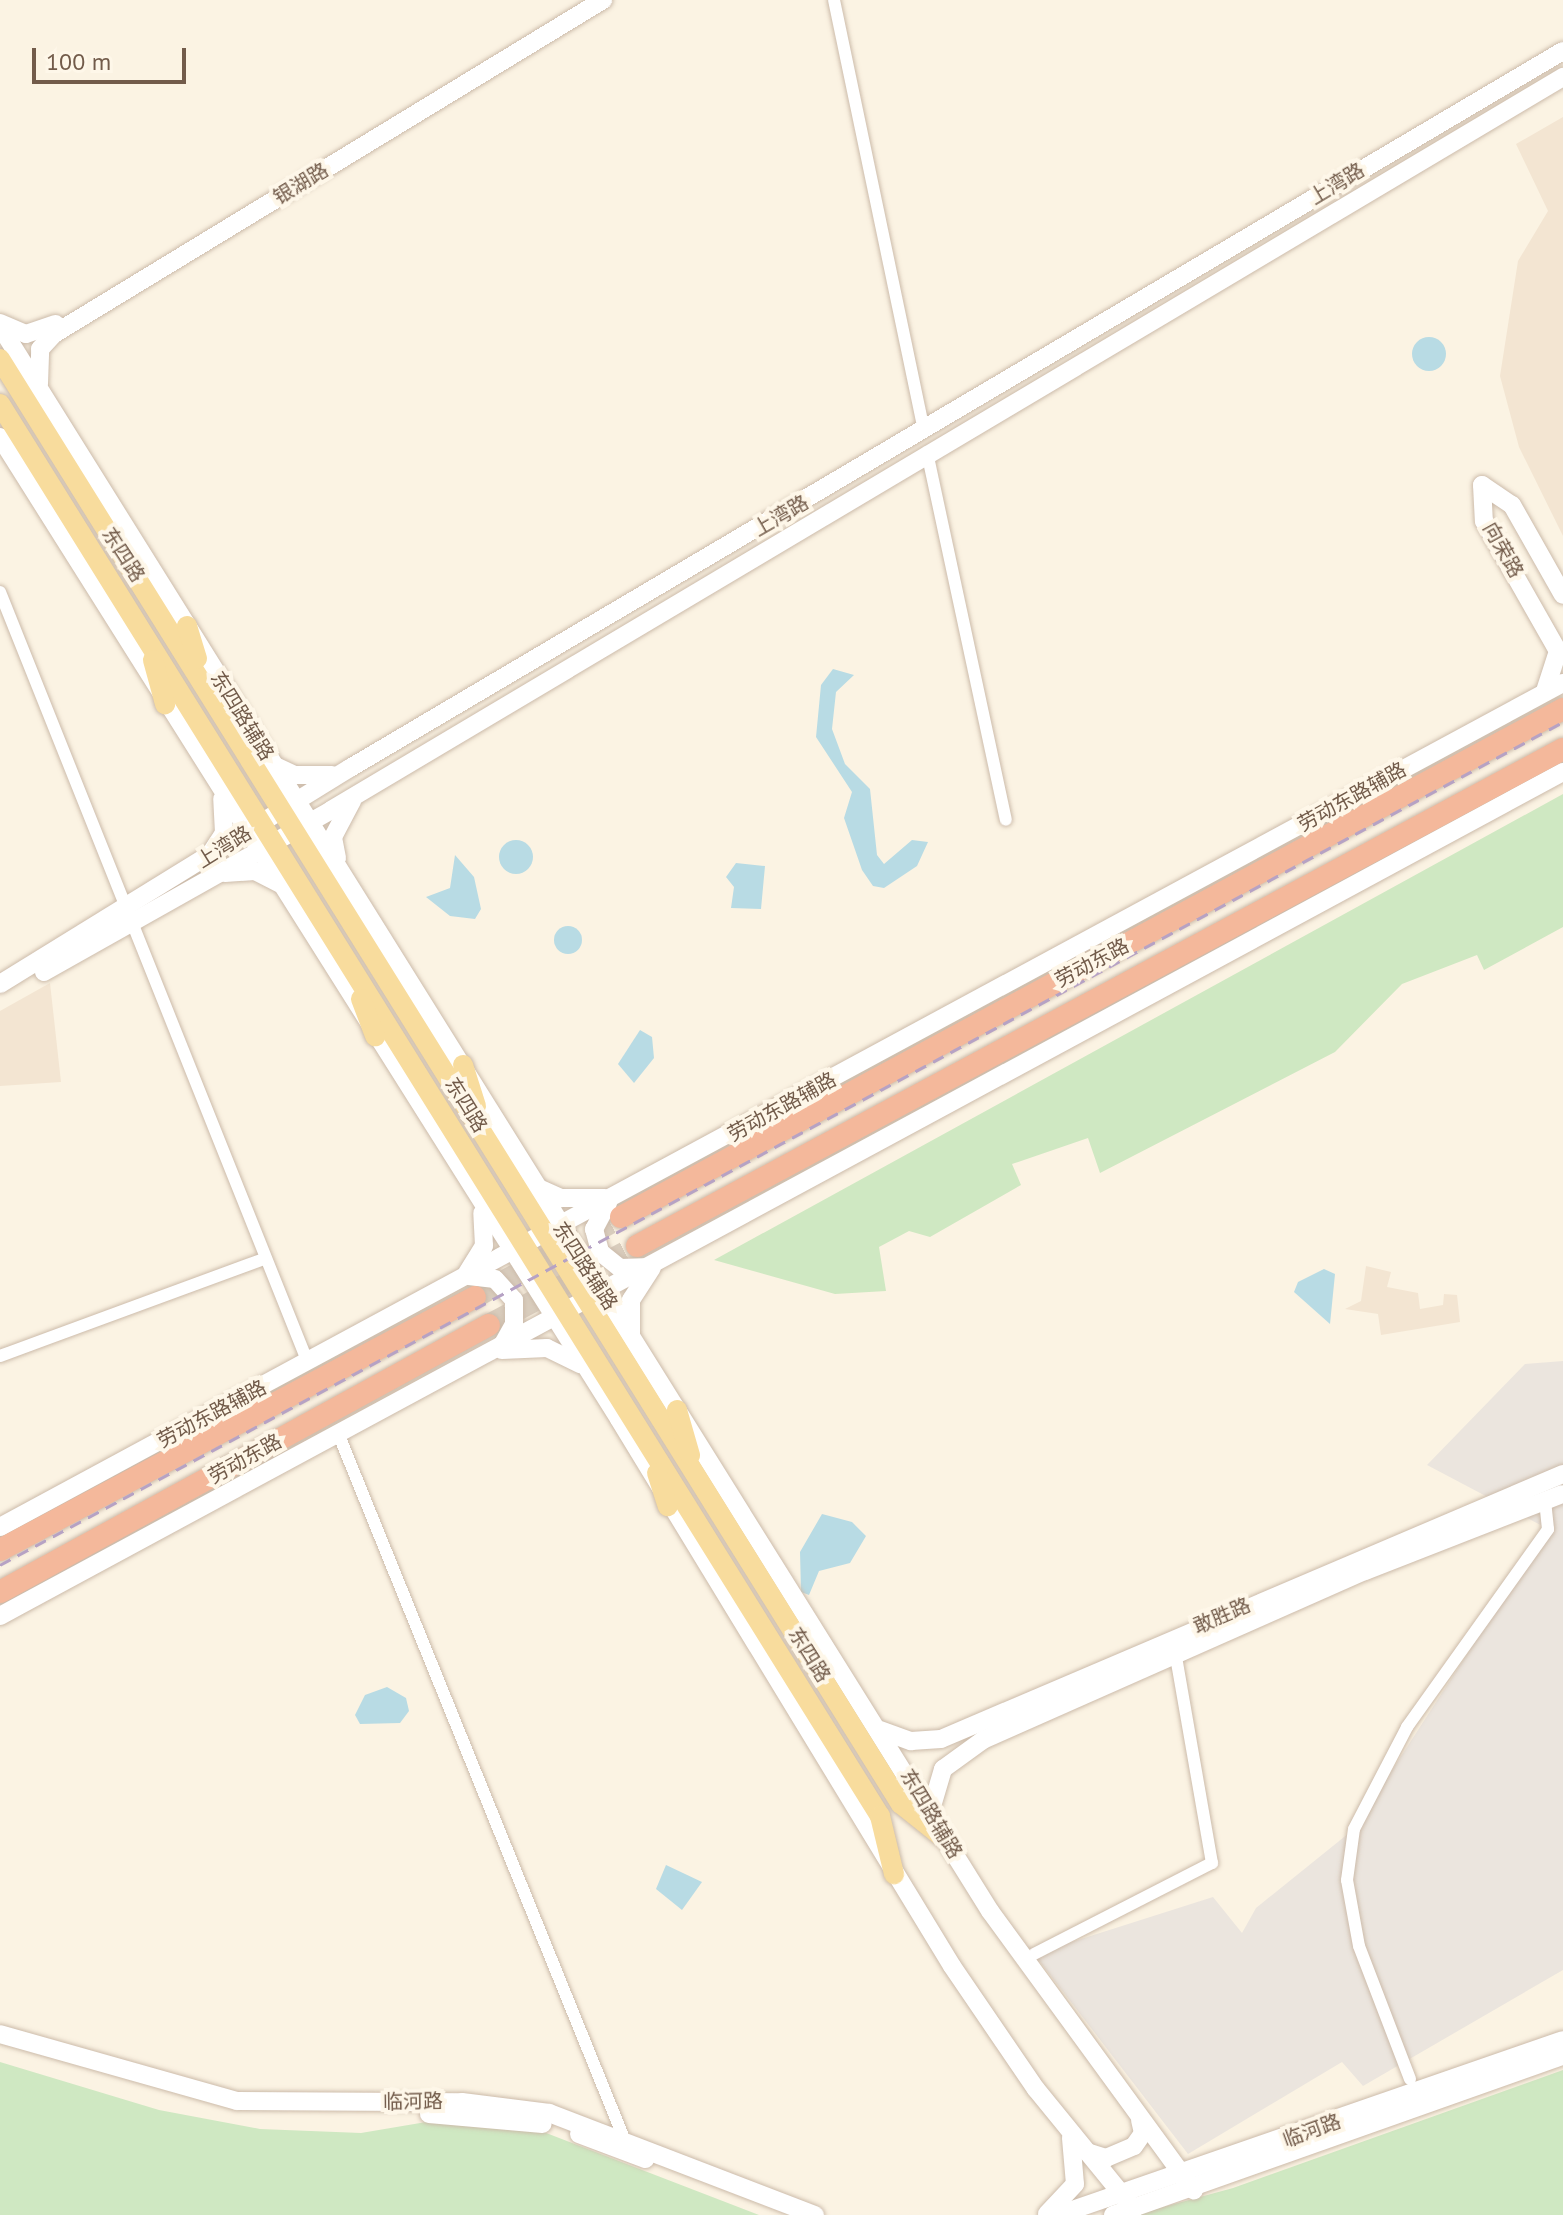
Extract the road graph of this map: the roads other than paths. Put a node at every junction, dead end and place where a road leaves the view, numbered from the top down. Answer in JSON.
{"nodes":[{"id":1,"x":587,"y":0,"type":"edge"},
{"id":2,"x":603,"y":0,"type":"edge"},
{"id":3,"x":834,"y":0,"type":"edge"},
{"id":4,"x":1563,"y":51,"type":"edge"},
{"id":5,"x":1563,"y":77,"type":"edge"},
{"id":6,"x":0,"y":324,"type":"edge"},
{"id":7,"x":0,"y":359,"type":"edge"},
{"id":8,"x":41,"y":390,"type":"junction"},
{"id":9,"x":0,"y":404,"type":"edge"},
{"id":10,"x":924,"y":431,"type":"junction"},
{"id":11,"x":0,"y":437,"type":"edge"},
{"id":12,"x":927,"y":452,"type":"junction"},
{"id":13,"x":0,"y":592,"type":"edge"},
{"id":14,"x":1563,"y":595,"type":"edge"},
{"id":15,"x":187,"y":626,"type":"junction"},
{"id":16,"x":149,"y":645,"type":"junction"},
{"id":17,"x":1563,"y":683,"type":"edge"},
{"id":18,"x":205,"y":685,"type":"junction"},
{"id":19,"x":1543,"y":693,"type":"junction"},
{"id":20,"x":165,"y":704,"type":"junction"},
{"id":21,"x":1563,"y":709,"type":"edge"},
{"id":22,"x":238,"y":737,"type":"junction"},
{"id":23,"x":1563,"y":749,"type":"edge"},
{"id":24,"x":271,"y":764,"type":"junction"},
{"id":25,"x":350,"y":768,"type":"junction"},
{"id":26,"x":1563,"y":772,"type":"edge"},
{"id":27,"x":216,"y":786,"type":"junction"},
{"id":28,"x":363,"y":791,"type":"junction"},
{"id":29,"x":289,"y":806,"type":"junction"},
{"id":30,"x":1006,"y":820,"type":"dead end"},
{"id":31,"x":302,"y":826,"type":"junction"},
{"id":32,"x":255,"y":828,"type":"junction"},
{"id":33,"x":266,"y":846,"type":"junction"},
{"id":34,"x":207,"y":858,"type":"junction"},
{"id":35,"x":342,"y":872,"type":"junction"},
{"id":36,"x":207,"y":879,"type":"junction"},
{"id":37,"x":283,"y":886,"type":"junction"},
{"id":38,"x":129,"y":914,"type":"junction"},
{"id":39,"x":320,"y":917,"type":"junction"},
{"id":40,"x":348,"y":961,"type":"junction"},
{"id":41,"x":0,"y":984,"type":"edge"},
{"id":42,"x":0,"y":998,"type":"edge"},
{"id":43,"x":375,"y":1036,"type":"junction"},
{"id":44,"x":463,"y":1065,"type":"junction"},
{"id":45,"x":484,"y":1133,"type":"junction"},
{"id":46,"x":498,"y":1156,"type":"junction"},
{"id":47,"x":534,"y":1186,"type":"junction"},
{"id":48,"x":476,"y":1199,"type":"junction"},
{"id":49,"x":620,"y":1202,"type":"junction"},
{"id":50,"x":553,"y":1231,"type":"junction"},
{"id":51,"x":519,"y":1249,"type":"junction"},
{"id":52,"x":666,"y":1255,"type":"junction"},
{"id":53,"x":641,"y":1256,"type":"junction"},
{"id":54,"x":266,"y":1258,"type":"junction"},
{"id":55,"x":466,"y":1286,"type":"junction"},
{"id":56,"x":593,"y":1295,"type":"junction"},
{"id":57,"x":559,"y":1314,"type":"junction"},
{"id":58,"x":489,"y":1325,"type":"tunnel mouth"},
{"id":59,"x":633,"y":1341,"type":"junction"},
{"id":60,"x":612,"y":1343,"type":"junction"},
{"id":61,"x":499,"y":1346,"type":"junction"},
{"id":62,"x":0,"y":1356,"type":"edge"},
{"id":63,"x":477,"y":1358,"type":"junction"},
{"id":64,"x":590,"y":1362,"type":"junction"},
{"id":65,"x":308,"y":1363,"type":"junction"},
{"id":66,"x":677,"y":1410,"type":"junction"},
{"id":67,"x":338,"y":1433,"type":"junction"},
{"id":68,"x":648,"y":1443,"type":"junction"},
{"id":69,"x":1563,"y":1474,"type":"edge"},
{"id":70,"x":697,"y":1478,"type":"junction"},
{"id":71,"x":1563,"y":1494,"type":"edge"},
{"id":72,"x":1545,"y":1502,"type":"junction"},
{"id":73,"x":668,"y":1506,"type":"junction"},
{"id":74,"x":0,"y":1527,"type":"edge"},
{"id":75,"x":0,"y":1550,"type":"edge"},
{"id":76,"x":0,"y":1592,"type":"edge"},
{"id":77,"x":0,"y":1616,"type":"edge"},
{"id":78,"x":1176,"y":1657,"type":"junction"},
{"id":79,"x":880,"y":1730,"type":"junction"},
{"id":80,"x":930,"y":1816,"type":"junction"},
{"id":81,"x":945,"y":1839,"type":"junction"},
{"id":82,"x":894,"y":1874,"type":"junction"},
{"id":83,"x":1034,"y":1954,"type":"dead end"},
{"id":84,"x":0,"y":2034,"type":"edge"},
{"id":85,"x":1563,"y":2040,"type":"edge"},
{"id":86,"x":0,"y":2046,"type":"edge"},
{"id":87,"x":1563,"y":2056,"type":"edge"},
{"id":88,"x":1410,"y":2079,"type":"dead end"},
{"id":89,"x":1140,"y":2120,"type":"junction"},
{"id":90,"x":1062,"y":2121,"type":"junction"},
{"id":91,"x":623,"y":2136,"type":"junction"},
{"id":92,"x":1164,"y":2151,"type":"junction"},
{"id":93,"x":1087,"y":2152,"type":"junction"},
{"id":94,"x":1230,"y":2160,"type":"junction"},
{"id":95,"x":1188,"y":2183,"type":"junction"},
{"id":96,"x":1128,"y":2202,"type":"junction"},
{"id":97,"x":777,"y":2215,"type":"edge"},
{"id":98,"x":815,"y":2215,"type":"edge"},
{"id":99,"x":1046,"y":2215,"type":"edge"},
{"id":100,"x":1058,"y":2215,"type":"edge"},
{"id":101,"x":1113,"y":2215,"type":"edge"}],
"edges":[{"from":1,"to":6,"type":"main road","name":"银湖路"},
{"from":2,"to":8,"type":"main road","name":"银湖路"},
{"from":3,"to":10,"type":"street"},
{"from":4,"to":10,"type":"main road","name":"上湾路"},
{"from":5,"to":12,"type":"main road","name":"上湾路"},
{"from":6,"to":8,"type":"main road","name":"东四路辅路"},
{"from":7,"to":18,"type":"main road","name":"东四路"},
{"from":8,"to":15,"type":"main road","name":"东四路辅路"},
{"from":9,"to":16,"type":"main road","name":"东四路"},
{"from":10,"to":25,"type":"main road","name":"上湾路"},
{"from":11,"to":20,"type":"main road"},
{"from":12,"to":28,"type":"main road","name":"上湾路"},
{"from":12,"to":30,"type":"street"},
{"from":13,"to":38,"type":"street"},
{"from":14,"to":19,"type":"main road","name":"向荣路"},
{"from":15,"to":18,"type":"main road"},
{"from":15,"to":24,"type":"main road","name":"东四路辅路"},
{"from":16,"to":20,"type":"main road"},
{"from":16,"to":32,"type":"main road","name":"东四路"},
{"from":17,"to":19,"type":"main road","name":"劳动东路辅路"},
{"from":18,"to":22,"type":"main road","name":"东四路"},
{"from":19,"to":49,"type":"main road","name":"劳动东路辅路"},
{"from":20,"to":27,"type":"main road"},
{"from":21,"to":49,"type":"highway","name":"劳动东路"},
{"from":22,"to":24,"type":"main road"},
{"from":22,"to":29,"type":"main road","name":"东四路"},
{"from":23,"to":53,"type":"highway","name":"劳动东路"},
{"from":24,"to":25,"type":"main road"},
{"from":24,"to":29,"type":"main road","name":"东四路辅路"},
{"from":25,"to":29,"type":"main road","name":"上湾路"},
{"from":26,"to":52,"type":"main road"},
{"from":27,"to":32,"type":"main road"},
{"from":27,"to":34,"type":"main road"},
{"from":28,"to":31,"type":"main road","name":"上湾路"},
{"from":28,"to":35,"type":"main road"},
{"from":29,"to":31,"type":"main road","name":"东四路"},
{"from":29,"to":32,"type":"main road","name":"上湾路"},
{"from":31,"to":33,"type":"main road","name":"上湾路"},
{"from":31,"to":35,"type":"main road","name":"东四路辅路"},
{"from":31,"to":45,"type":"main road","name":"东四路"},
{"from":32,"to":33,"type":"main road","name":"东四路"},
{"from":32,"to":34,"type":"main road","name":"上湾路"},
{"from":33,"to":36,"type":"main road","name":"上湾路"},
{"from":33,"to":37,"type":"main road"},
{"from":33,"to":39,"type":"main road","name":"东四路"},
{"from":34,"to":38,"type":"main road","name":"上湾路"},
{"from":35,"to":44,"type":"main road","name":"东四路辅路"},
{"from":36,"to":37,"type":"main road"},
{"from":36,"to":38,"type":"main road","name":"上湾路"},
{"from":37,"to":39,"type":"main road"},
{"from":37,"to":43,"type":"main road"},
{"from":38,"to":41,"type":"main road","name":"上湾路"},
{"from":38,"to":42,"type":"main road","name":"上湾路"},
{"from":38,"to":54,"type":"street"},
{"from":39,"to":40,"type":"main road","name":"东四路"},
{"from":40,"to":43,"type":"main road"},
{"from":40,"to":51,"type":"main road","name":"东四路"},
{"from":43,"to":48,"type":"main road"},
{"from":44,"to":45,"type":"main road"},
{"from":44,"to":47,"type":"main road","name":"东四路辅路"},
{"from":45,"to":46,"type":"main road","name":"东四路"},
{"from":46,"to":47,"type":"main road"},
{"from":46,"to":50,"type":"main road","name":"东四路"},
{"from":47,"to":49,"type":"main road"},
{"from":47,"to":50,"type":"main road","name":"东四路辅路"},
{"from":48,"to":51,"type":"main road"},
{"from":48,"to":55,"type":"main road"},
{"from":49,"to":50,"type":"main road","name":"劳动东路辅路"},
{"from":49,"to":53,"type":"main road"},
{"from":50,"to":51,"type":"main road","name":"劳动东路辅路"},
{"from":50,"to":56,"type":"main road","name":"东四路"},
{"from":51,"to":55,"type":"main road","name":"劳动东路辅路"},
{"from":51,"to":57,"type":"main road","name":"东四路"},
{"from":52,"to":53,"type":"main road"},
{"from":52,"to":59,"type":"main road"},
{"from":53,"to":56,"type":"main road"},
{"from":54,"to":62,"type":"street"},
{"from":54,"to":65,"type":"street"},
{"from":55,"to":61,"type":"main road"},
{"from":55,"to":65,"type":"main road","name":"劳动东路辅路"},
{"from":55,"to":75,"type":"highway","name":"劳动东路"},
{"from":56,"to":57,"type":"main road"},
{"from":56,"to":59,"type":"main road","name":"东四路辅路"},
{"from":56,"to":60,"type":"main road","name":"东四路"},
{"from":57,"to":61,"type":"main road"},
{"from":57,"to":64,"type":"main road","name":"东四路"},
{"from":58,"to":76,"type":"highway","name":"劳动东路"},
{"from":59,"to":66,"type":"main road","name":"东四路辅路"},
{"from":60,"to":64,"type":"main road"},
{"from":60,"to":70,"type":"main road","name":"东四路"},
{"from":61,"to":63,"type":"main road"},
{"from":63,"to":64,"type":"main road"},
{"from":63,"to":67,"type":"main road"},
{"from":64,"to":68,"type":"main road","name":"东四路"},
{"from":64,"to":73,"type":"main road"},
{"from":65,"to":74,"type":"main road","name":"劳动东路辅路"},
{"from":66,"to":70,"type":"main road"},
{"from":66,"to":79,"type":"main road","name":"东四路辅路"},
{"from":67,"to":77,"type":"main road"},
{"from":67,"to":91,"type":"street"},
{"from":68,"to":73,"type":"main road"},
{"from":68,"to":82,"type":"main road","name":"东四路"},
{"from":69,"to":79,"type":"main road","name":"敢胜路"},
{"from":70,"to":81,"type":"main road","name":"东四路"},
{"from":71,"to":72,"type":"main road","name":"敢胜路"},
{"from":72,"to":78,"type":"main road","name":"敢胜路"},
{"from":72,"to":88,"type":"street"},
{"from":73,"to":82,"type":"main road"},
{"from":78,"to":80,"type":"main road","name":"敢胜路"},
{"from":78,"to":83,"type":"street"},
{"from":79,"to":80,"type":"main road","name":"东四路辅路"},
{"from":80,"to":81,"type":"main road","name":"东四路辅路"},
{"from":81,"to":89,"type":"main road","name":"东四路辅路"},
{"from":82,"to":90,"type":"main road"},
{"from":84,"to":91,"type":"main road","name":"临河路"},
{"from":85,"to":94,"type":"main road","name":"临河路"},
{"from":86,"to":97,"type":"main road","name":"临河路"},
{"from":87,"to":95,"type":"main road","name":"临河路"},
{"from":89,"to":92,"type":"main road","name":"东四路辅路"},
{"from":89,"to":93,"type":"main road"},
{"from":90,"to":93,"type":"main road"},
{"from":90,"to":99,"type":"main road"},
{"from":91,"to":98,"type":"main road","name":"临河路"},
{"from":92,"to":94,"type":"main road"},
{"from":92,"to":95,"type":"main road","name":"东四路辅路"},
{"from":93,"to":96,"type":"main road"},
{"from":94,"to":95,"type":"main road","name":"临河路"},
{"from":95,"to":96,"type":"main road","name":"临河路"},
{"from":96,"to":100,"type":"main road","name":"临河路"},
{"from":96,"to":101,"type":"main road","name":"临河路"}]}
